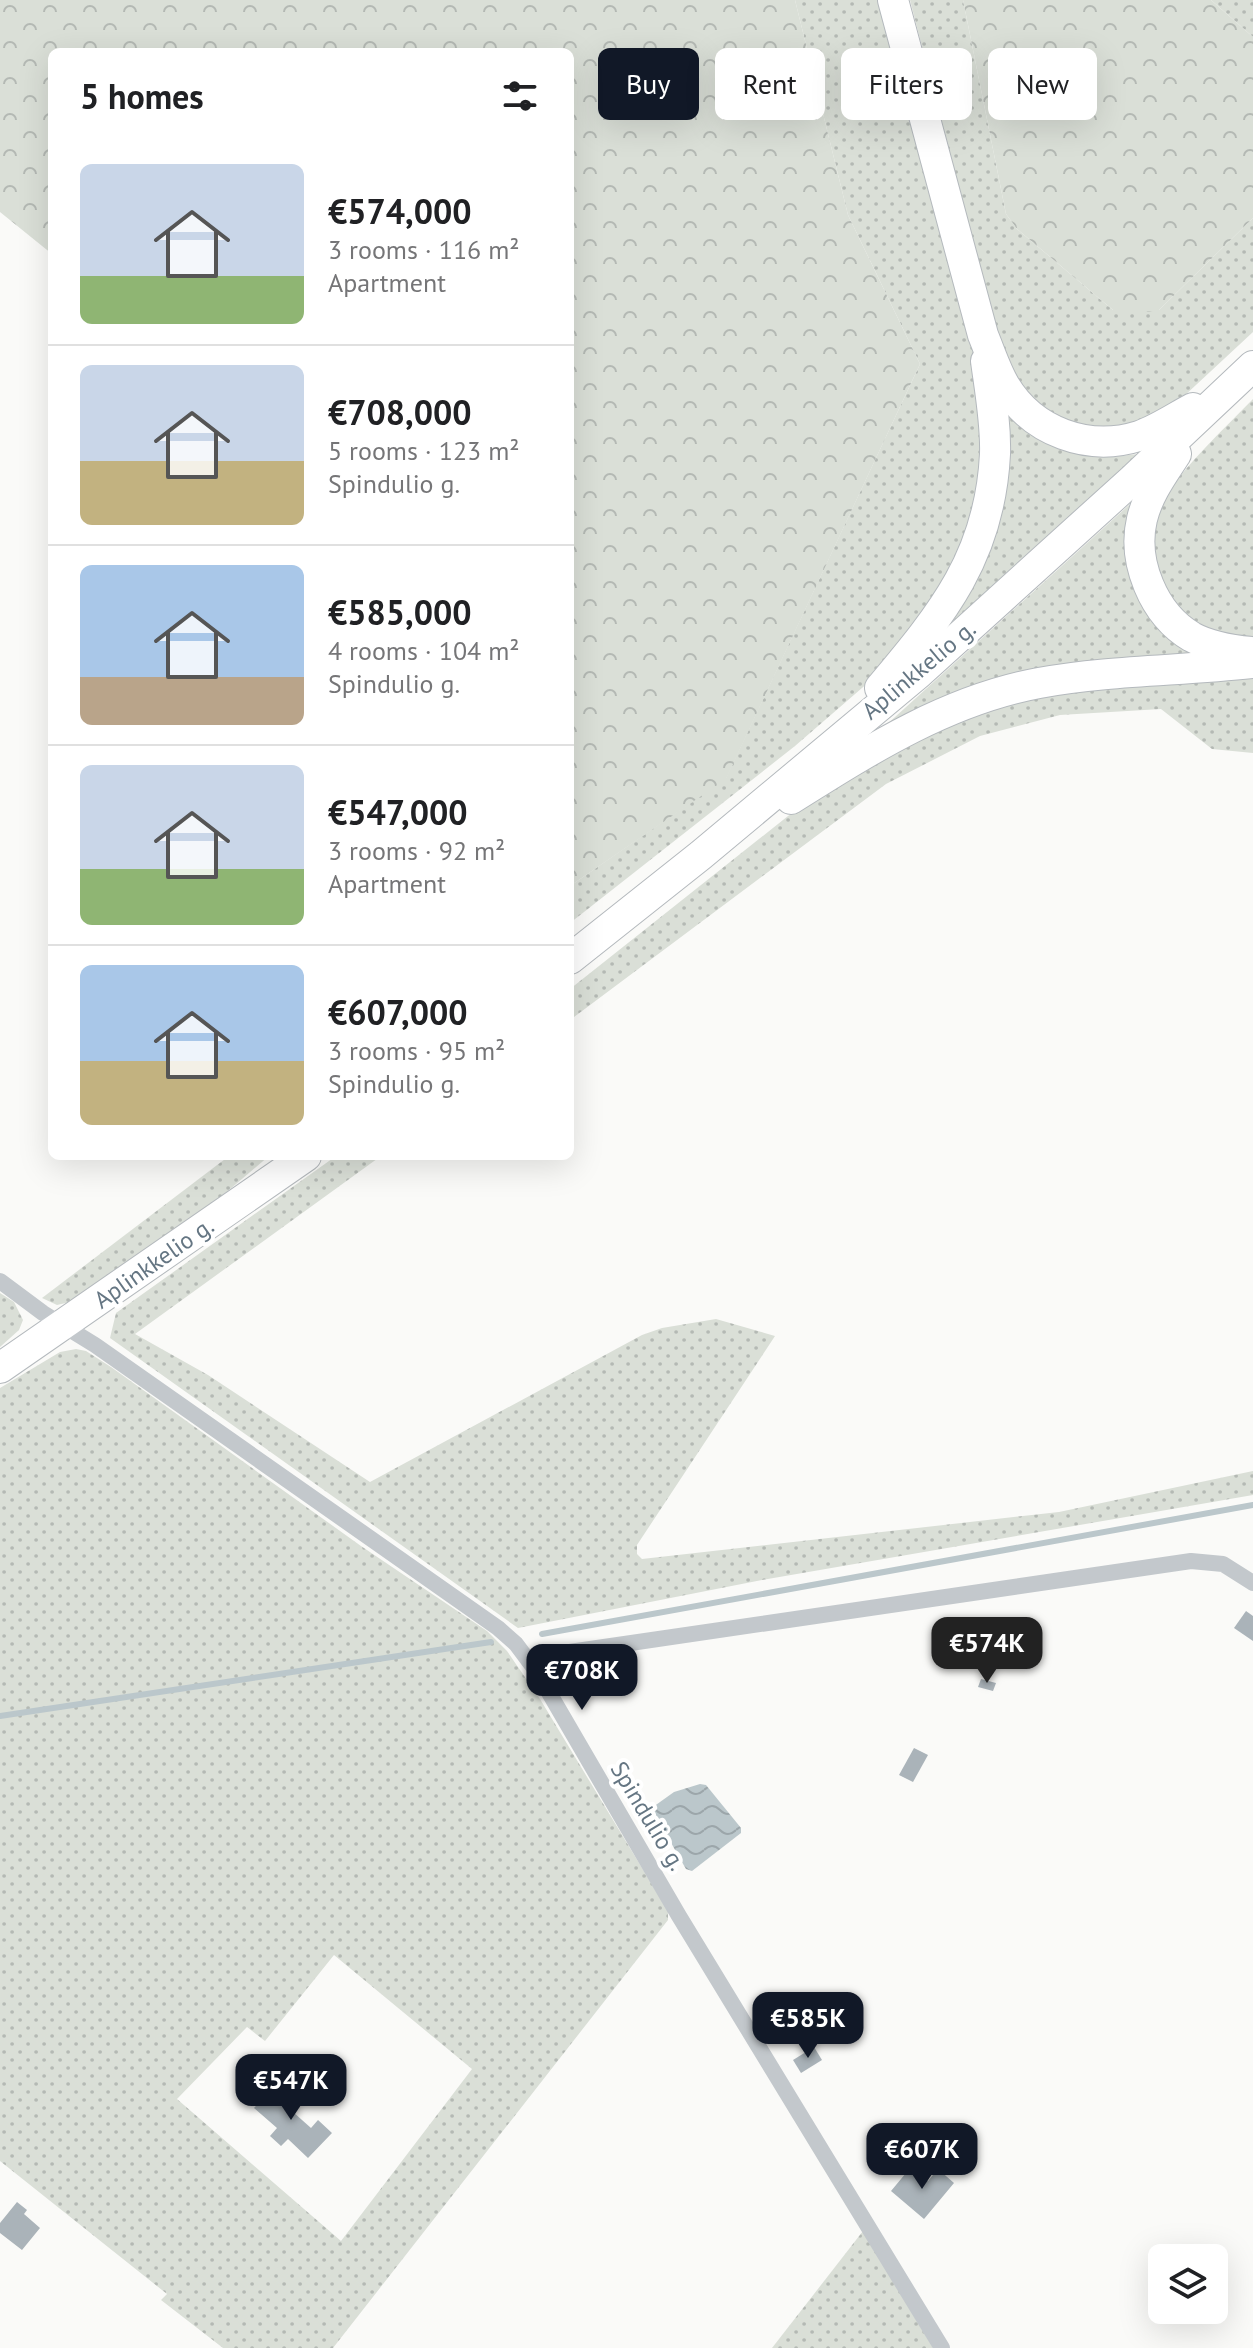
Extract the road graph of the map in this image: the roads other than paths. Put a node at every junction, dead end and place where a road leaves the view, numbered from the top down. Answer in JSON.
{"nodes":[{"id":1,"x":893,"y":0,"type":"edge"},
{"id":2,"x":983,"y":335,"type":"junction"},
{"id":3,"x":1253,"y":366,"type":"edge"},
{"id":4,"x":1228,"y":390,"type":"junction"},
{"id":5,"x":1202,"y":416,"type":"junction"},
{"id":6,"x":1253,"y":652,"type":"edge"},
{"id":7,"x":1253,"y":663,"type":"edge"},
{"id":8,"x":835,"y":741,"type":"junction"},
{"id":9,"x":701,"y":855,"type":"junction"},
{"id":10,"x":574,"y":956,"type":"edge"},
{"id":11,"x":300,"y":1160,"type":"edge"},
{"id":12,"x":0,"y":1281,"type":"edge"},
{"id":13,"x":64,"y":1326,"type":"junction"},
{"id":14,"x":0,"y":1368,"type":"edge"},
{"id":15,"x":1253,"y":1583,"type":"edge"},
{"id":16,"x":529,"y":1661,"type":"junction"},
{"id":17,"x":942,"y":2348,"type":"edge"}],
"edges":[{"from":1,"to":2,"type":"highway"},
{"from":2,"to":4,"type":"highway"},
{"from":2,"to":8,"type":"highway"},
{"from":3,"to":4,"type":"highway","name":"Aplinkkelio g."},
{"from":4,"to":5,"type":"highway","name":"Aplinkkelio g."},
{"from":5,"to":6,"type":"highway"},
{"from":5,"to":8,"type":"highway","name":"Aplinkkelio g."},
{"from":7,"to":9,"type":"highway"},
{"from":8,"to":9,"type":"highway","name":"Aplinkkelio g."},
{"from":9,"to":10,"type":"highway","name":"Aplinkkelio g."},
{"from":11,"to":13,"type":"highway","name":"Aplinkkelio g."},
{"from":12,"to":13,"type":"street","name":"Spindulio g."},
{"from":13,"to":14,"type":"highway","name":"Aplinkkelio g."},
{"from":13,"to":16,"type":"street","name":"Spindulio g."},
{"from":15,"to":16,"type":"street"},
{"from":16,"to":17,"type":"street","name":"Spindulio g."}]}
